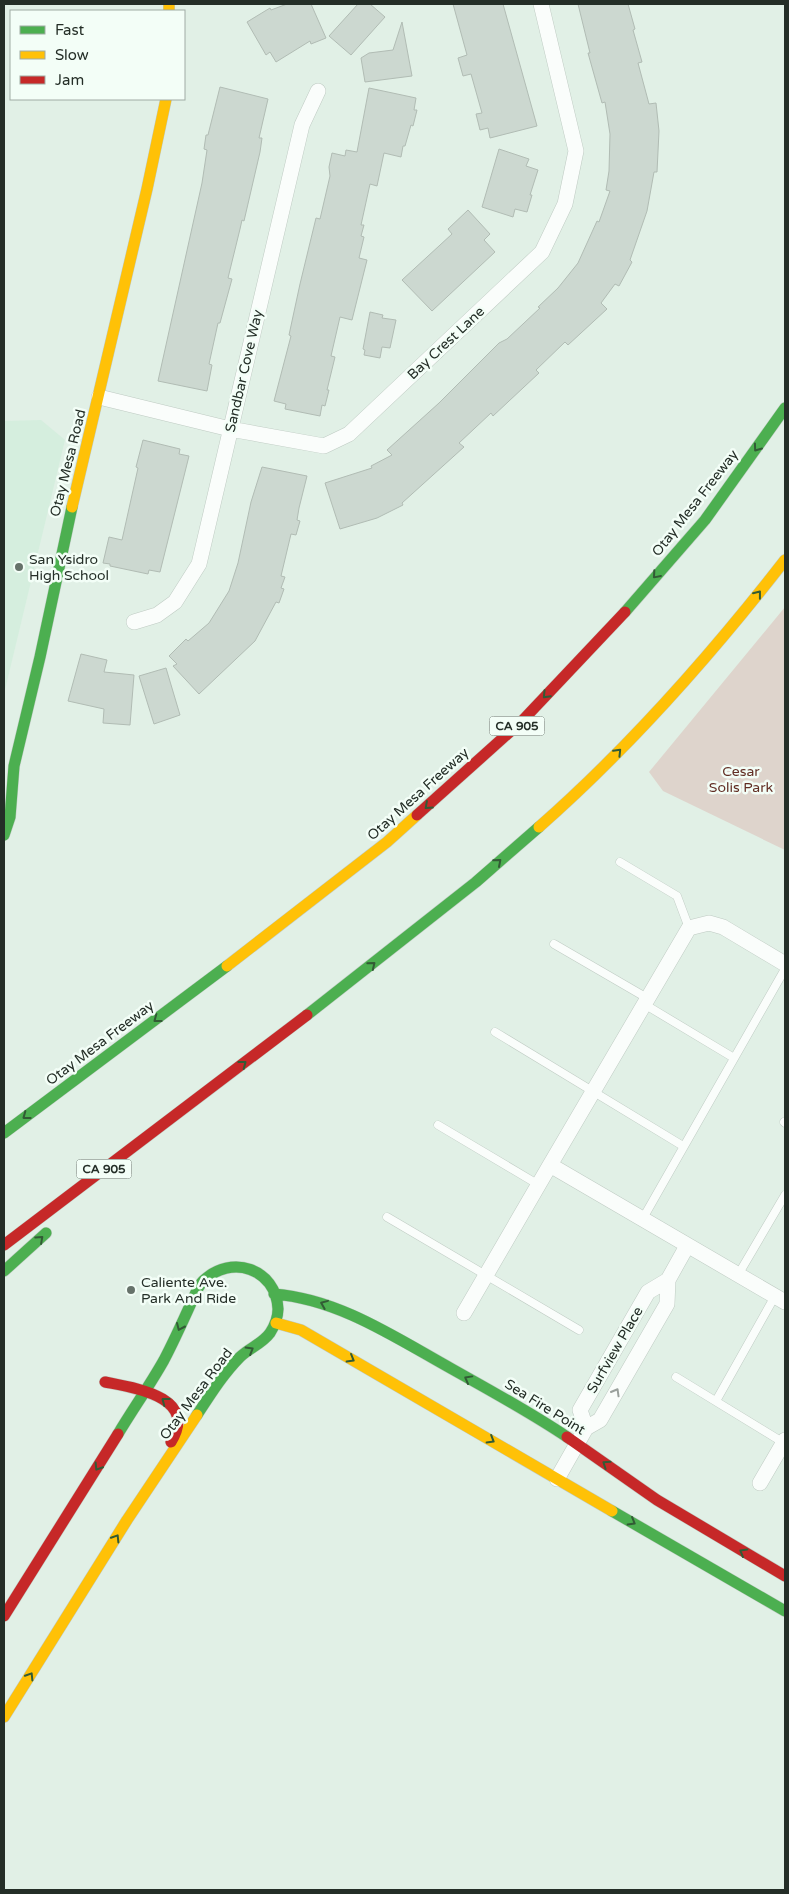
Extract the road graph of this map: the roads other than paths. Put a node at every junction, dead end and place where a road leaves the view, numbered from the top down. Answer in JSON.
{"nodes":[{"id":1,"x":541,"y":4,"type":"edge"},
{"id":2,"x":318,"y":91,"type":"dead end"},
{"id":3,"x":166,"y":100,"type":"edge"},
{"id":4,"x":99,"y":397,"type":"junction"},
{"id":5,"x":785,"y":408,"type":"edge"},
{"id":6,"x":230,"y":429,"type":"junction"},
{"id":7,"x":785,"y":560,"type":"edge"},
{"id":8,"x":134,"y":622,"type":"dead end"},
{"id":9,"x":4,"y":835,"type":"edge"},
{"id":10,"x":620,"y":862,"type":"dead end"},
{"id":11,"x":689,"y":928,"type":"junction"},
{"id":12,"x":554,"y":944,"type":"dead end"},
{"id":13,"x":785,"y":964,"type":"edge"},
{"id":14,"x":785,"y":969,"type":"edge"},
{"id":15,"x":645,"y":1001,"type":"junction"},
{"id":16,"x":495,"y":1032,"type":"dead end"},
{"id":17,"x":734,"y":1058,"type":"junction"},
{"id":18,"x":593,"y":1090,"type":"junction"},
{"id":19,"x":205,"y":1093,"type":"junction"},
{"id":20,"x":438,"y":1125,"type":"dead end"},
{"id":21,"x":4,"y":1133,"type":"edge"},
{"id":22,"x":683,"y":1146,"type":"junction"},
{"id":23,"x":550,"y":1165,"type":"junction"},
{"id":24,"x":539,"y":1185,"type":"junction"},
{"id":25,"x":93,"y":1192,"type":"dead end"},
{"id":26,"x":785,"y":1194,"type":"edge"},
{"id":27,"x":386,"y":1217,"type":"dead end"},
{"id":28,"x":642,"y":1220,"type":"junction"},
{"id":29,"x":56,"y":1225,"type":"dead end"},
{"id":30,"x":4,"y":1245,"type":"edge"},
{"id":31,"x":687,"y":1246,"type":"junction"},
{"id":32,"x":4,"y":1271,"type":"edge"},
{"id":33,"x":738,"y":1275,"type":"junction"},
{"id":34,"x":486,"y":1276,"type":"junction"},
{"id":35,"x":668,"y":1280,"type":"junction"},
{"id":36,"x":274,"y":1294,"type":"junction"},
{"id":37,"x":780,"y":1299,"type":"edge"},
{"id":38,"x":464,"y":1314,"type":"dead end"},
{"id":39,"x":276,"y":1323,"type":"junction"},
{"id":40,"x":579,"y":1330,"type":"dead end"},
{"id":41,"x":676,"y":1377,"type":"dead end"},
{"id":42,"x":145,"y":1391,"type":"junction"},
{"id":43,"x":117,"y":1396,"type":"dead end"},
{"id":44,"x":716,"y":1401,"type":"junction"},
{"id":45,"x":123,"y":1407,"type":"dead end"},
{"id":46,"x":126,"y":1422,"type":"junction"},
{"id":47,"x":586,"y":1428,"type":"junction"},
{"id":48,"x":578,"y":1445,"type":"junction"},
{"id":49,"x":783,"y":1448,"type":"edge"},
{"id":50,"x":156,"y":1474,"type":"junction"},
{"id":51,"x":557,"y":1479,"type":"junction"},
{"id":52,"x":760,"y":1483,"type":"dead end"},
{"id":53,"x":785,"y":1576,"type":"edge"},
{"id":54,"x":785,"y":1611,"type":"edge"},
{"id":55,"x":4,"y":1616,"type":"edge"},
{"id":56,"x":4,"y":1718,"type":"edge"}],
"edges":[{"from":1,"to":6,"type":"street","name":"Bay Crest Lane"},
{"from":2,"to":6,"type":"street","name":"Sandbar Cove Way"},
{"from":3,"to":4,"type":"main road","name":"Otay Mesa Road"},
{"from":4,"to":6,"type":"street","name":"Bay Crest Lane"},
{"from":4,"to":9,"type":"main road","name":"Otay Mesa Road"},
{"from":5,"to":21,"type":"main road","name":"Otay Mesa Freeway","number":"CA 905","one_way":true},
{"from":6,"to":8,"type":"street","name":"Sandbar Cove Way"},
{"from":19,"to":7,"type":"main road","number":"CA 905","one_way":true},
{"from":10,"to":11,"type":"lane"},
{"from":11,"to":13,"type":"street"},
{"from":11,"to":15,"type":"street"},
{"from":12,"to":15,"type":"lane"},
{"from":14,"to":17,"type":"lane"},
{"from":15,"to":17,"type":"lane"},
{"from":15,"to":18,"type":"street"},
{"from":16,"to":18,"type":"lane"},
{"from":17,"to":22,"type":"lane"},
{"from":18,"to":22,"type":"lane"},
{"from":18,"to":23,"type":"street"},
{"from":19,"to":25,"type":"main road"},
{"from":19,"to":30,"type":"main road","number":"CA 905"},
{"from":20,"to":24,"type":"lane"},
{"from":22,"to":28,"type":"lane"},
{"from":23,"to":24,"type":"street"},
{"from":23,"to":28,"type":"street"},
{"from":24,"to":34,"type":"street"},
{"from":26,"to":33,"type":"lane"},
{"from":27,"to":34,"type":"lane"},
{"from":28,"to":31,"type":"street"},
{"from":32,"to":29,"type":"main road","one_way":true},
{"from":31,"to":33,"type":"street"},
{"from":31,"to":35,"type":"street","name":"Surfview Place"},
{"from":33,"to":37,"type":"street"},
{"from":34,"to":38,"type":"street"},
{"from":34,"to":40,"type":"lane"},
{"from":47,"to":35,"type":"street","name":"Surfview Place","one_way":true},
{"from":35,"to":47,"type":"street","name":"Surfview Place"},
{"from":36,"to":39,"type":"main road"},
{"from":36,"to":42,"type":"main road","one_way":true},
{"from":48,"to":36,"type":"main road","name":"Sea Fire Point","one_way":true},
{"from":37,"to":44,"type":"lane"},
{"from":50,"to":39,"type":"main road","name":"Otay Mesa Road","one_way":true},
{"from":39,"to":51,"type":"main road","one_way":true},
{"from":41,"to":44,"type":"lane"},
{"from":42,"to":43,"type":"main road"},
{"from":42,"to":46,"type":"main road"},
{"from":50,"to":42,"type":"main road","one_way":true},
{"from":44,"to":49,"type":"lane"},
{"from":45,"to":46,"type":"main road"},
{"from":46,"to":55,"type":"main road","one_way":true},
{"from":47,"to":48,"type":"street","name":"Surfview Place"},
{"from":48,"to":51,"type":"street","name":"Surfview Place"},
{"from":53,"to":48,"type":"main road","name":"Sea Fire Point","one_way":true},
{"from":49,"to":52,"type":"street"},
{"from":56,"to":50,"type":"main road","name":"Otay Mesa Road","one_way":true},
{"from":51,"to":54,"type":"main road","one_way":true}]}
